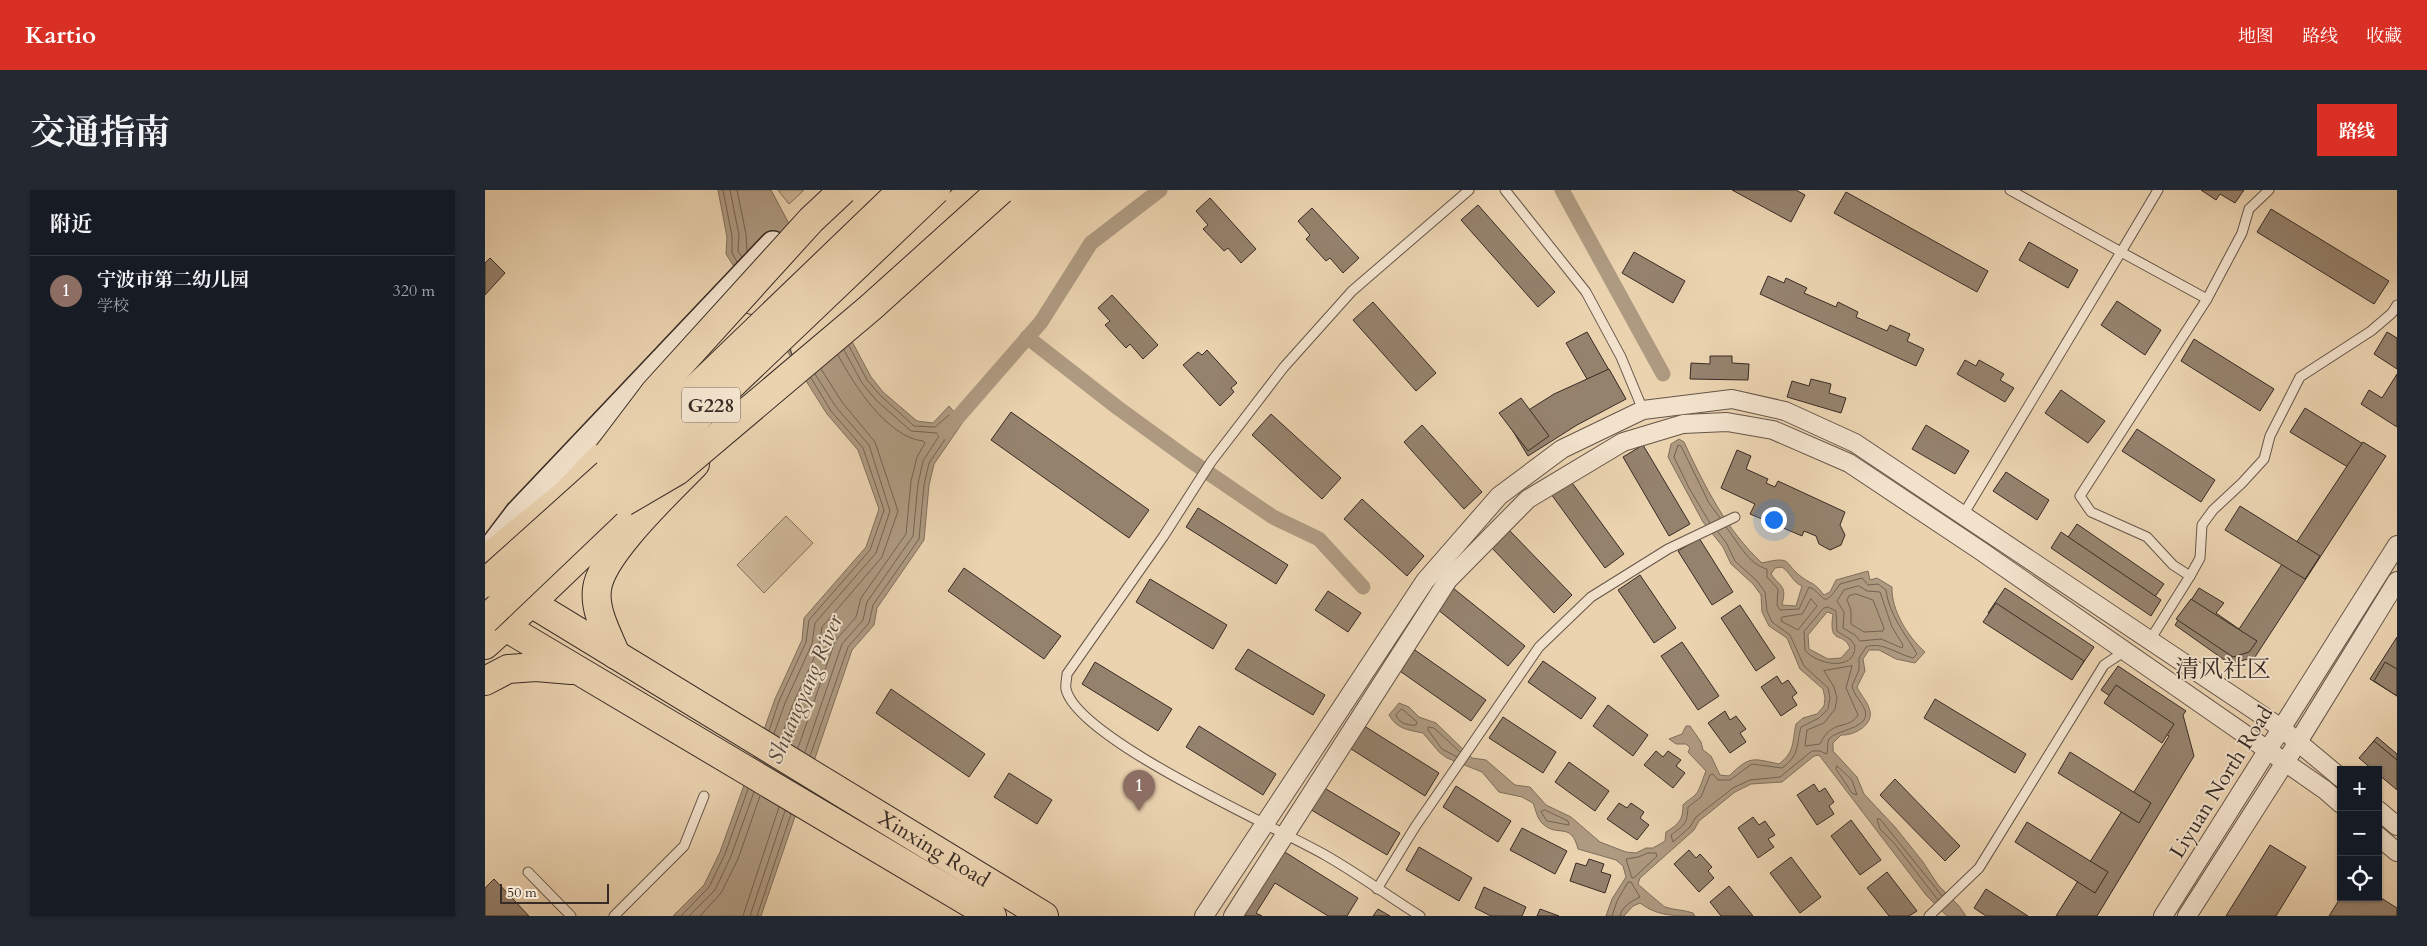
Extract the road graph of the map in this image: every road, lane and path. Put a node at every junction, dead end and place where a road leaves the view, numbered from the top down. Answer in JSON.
{"nodes":[{"id":1,"x":828,"y":190,"type":"edge"},
{"id":2,"x":902,"y":190,"type":"edge"},
{"id":3,"x":936,"y":190,"type":"edge"},
{"id":4,"x":973,"y":190,"type":"edge"},
{"id":5,"x":1001,"y":190,"type":"edge"},
{"id":6,"x":1469,"y":190,"type":"edge"},
{"id":7,"x":1505,"y":190,"type":"edge"},
{"id":8,"x":2010,"y":190,"type":"edge"},
{"id":9,"x":2158,"y":190,"type":"edge"},
{"id":10,"x":2269,"y":190,"type":"edge"},
{"id":11,"x":854,"y":195,"type":"edge"},
{"id":12,"x":2121,"y":252,"type":"junction"},
{"id":13,"x":2207,"y":299,"type":"junction"},
{"id":14,"x":2397,"y":305,"type":"edge"},
{"id":15,"x":791,"y":360,"type":"junction"},
{"id":16,"x":1643,"y":410,"type":"junction"},
{"id":17,"x":1963,"y":515,"type":"junction"},
{"id":18,"x":1735,"y":517,"type":"dead end"},
{"id":19,"x":575,"y":518,"type":"junction"},
{"id":20,"x":2397,"y":545,"type":"edge"},
{"id":21,"x":485,"y":556,"type":"edge"},
{"id":22,"x":485,"y":560,"type":"edge"},
{"id":23,"x":485,"y":574,"type":"edge"},
{"id":24,"x":2190,"y":576,"type":"junction"},
{"id":25,"x":2397,"y":581,"type":"edge"},
{"id":26,"x":485,"y":583,"type":"edge"},
{"id":27,"x":531,"y":603,"type":"junction"},
{"id":28,"x":490,"y":626,"type":"edge"},
{"id":29,"x":2150,"y":640,"type":"junction"},
{"id":30,"x":2125,"y":651,"type":"junction"},
{"id":31,"x":616,"y":655,"type":"junction"},
{"id":32,"x":579,"y":671,"type":"junction"},
{"id":33,"x":485,"y":681,"type":"edge"},
{"id":34,"x":2281,"y":728,"type":"junction"},
{"id":35,"x":2298,"y":742,"type":"junction"},
{"id":36,"x":2267,"y":750,"type":"junction"},
{"id":37,"x":2285,"y":763,"type":"junction"},
{"id":38,"x":2337,"y":775,"type":"edge"},
{"id":39,"x":704,"y":796,"type":"dead end"},
{"id":40,"x":2337,"y":801,"type":"edge"},
{"id":41,"x":2379,"y":811,"type":"edge"},
{"id":42,"x":1266,"y":824,"type":"junction"},
{"id":43,"x":2397,"y":826,"type":"edge"},
{"id":44,"x":1285,"y":833,"type":"junction"},
{"id":45,"x":2382,"y":839,"type":"edge"},
{"id":46,"x":2397,"y":852,"type":"edge"},
{"id":47,"x":528,"y":872,"type":"dead end"},
{"id":48,"x":1377,"y":888,"type":"junction"},
{"id":49,"x":571,"y":916,"type":"edge"},
{"id":50,"x":614,"y":916,"type":"edge"},
{"id":51,"x":992,"y":916,"type":"edge"},
{"id":52,"x":1044,"y":916,"type":"edge"},
{"id":53,"x":1204,"y":916,"type":"edge"},
{"id":54,"x":1233,"y":916,"type":"edge"},
{"id":55,"x":1421,"y":916,"type":"edge"},
{"id":56,"x":1929,"y":916,"type":"edge"},
{"id":57,"x":2163,"y":916,"type":"edge"},
{"id":58,"x":2187,"y":916,"type":"edge"}],
"edges":[{"from":1,"to":21,"type":"main road"},
{"from":2,"to":19,"type":"main road","number":"G228","bridge":true},
{"from":3,"to":19,"type":"main road","number":"G228","bridge":true},
{"from":4,"to":15,"type":"main road"},
{"from":5,"to":19,"type":"main road","bridge":true},
{"from":6,"to":42,"type":"lane"},
{"from":7,"to":16,"type":"lane"},
{"from":8,"to":12,"type":"lane"},
{"from":9,"to":12,"type":"lane"},
{"from":10,"to":13,"type":"lane"},
{"from":11,"to":19,"type":"main road","bridge":true},
{"from":11,"to":22,"type":"main road"},
{"from":12,"to":13,"type":"lane"},
{"from":12,"to":17,"type":"lane"},
{"from":13,"to":24,"type":"lane"},
{"from":14,"to":24,"type":"lane"},
{"from":15,"to":27,"type":"main road"},
{"from":15,"to":31,"type":"main road"},
{"from":16,"to":17,"type":"street"},
{"from":16,"to":42,"type":"street"},
{"from":17,"to":29,"type":"street"},
{"from":18,"to":48,"type":"lane"},
{"from":19,"to":26,"type":"main road","number":"G228","bridge":true},
{"from":19,"to":28,"type":"main road","number":"G228","bridge":true},
{"from":20,"to":34,"type":"street","name":"Liyuan North Road"},
{"from":23,"to":27,"type":"main road","name":"Xinxing Road"},
{"from":24,"to":29,"type":"lane"},
{"from":25,"to":35,"type":"street","name":"Liyuan North Road"},
{"from":27,"to":28,"type":"main road"},
{"from":27,"to":31,"type":"main road","name":"Xinxing Road"},
{"from":28,"to":32,"type":"main road","name":"Xinxing Road"},
{"from":29,"to":34,"type":"street"},
{"from":30,"to":36,"type":"street"},
{"from":30,"to":44,"type":"street"},
{"from":30,"to":56,"type":"lane"},
{"from":31,"to":52,"type":"main road","name":"Xinxing Road"},
{"from":32,"to":33,"type":"main road"},
{"from":32,"to":51,"type":"main road","name":"Xinxing Road"},
{"from":34,"to":35,"type":"street"},
{"from":34,"to":36,"type":"street","name":"Liyuan North Road"},
{"from":35,"to":37,"type":"street","name":"Liyuan North Road"},
{"from":35,"to":38,"type":"street"},
{"from":36,"to":37,"type":"street"},
{"from":36,"to":57,"type":"street","name":"Liyuan North Road"},
{"from":37,"to":40,"type":"street"},
{"from":37,"to":58,"type":"street","name":"Liyuan North Road"},
{"from":39,"to":50,"type":"lane"},
{"from":41,"to":43,"type":"street"},
{"from":42,"to":44,"type":"lane"},
{"from":42,"to":53,"type":"street"},
{"from":44,"to":48,"type":"lane"},
{"from":44,"to":54,"type":"street"},
{"from":45,"to":46,"type":"street"},
{"from":47,"to":49,"type":"lane"},
{"from":48,"to":55,"type":"lane"}]}
